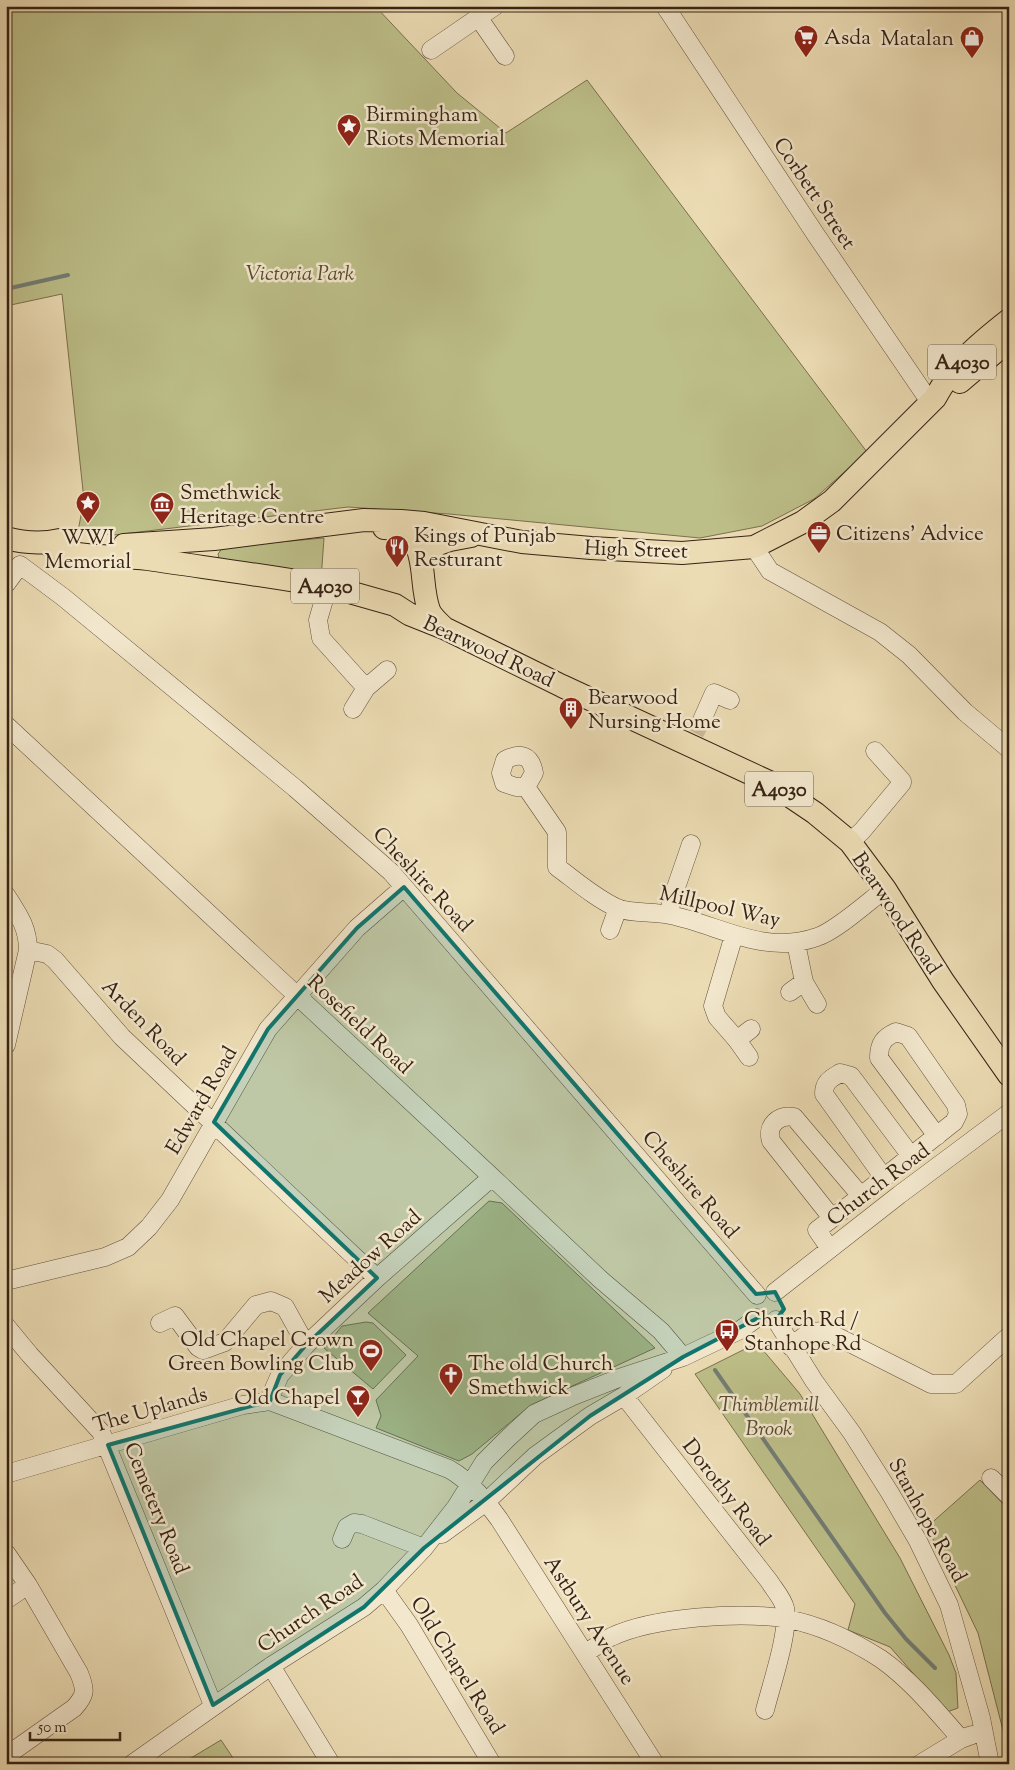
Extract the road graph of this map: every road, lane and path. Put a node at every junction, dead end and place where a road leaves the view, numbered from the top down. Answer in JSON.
{"nodes":[{"id":1,"x":495,"y":6,"type":"edge"},
{"id":2,"x":665,"y":6,"type":"edge"},
{"id":3,"x":478,"y":18,"type":"junction"},
{"id":4,"x":431,"y":50,"type":"dead end"},
{"id":5,"x":505,"y":56,"type":"dead end"},
{"id":6,"x":1006,"y":334,"type":"edge"},
{"id":7,"x":932,"y":400,"type":"junction"},
{"id":8,"x":323,"y":526,"type":"junction"},
{"id":9,"x":480,"y":535,"type":"junction"},
{"id":10,"x":214,"y":539,"type":"junction"},
{"id":11,"x":13,"y":540,"type":"edge"},
{"id":12,"x":754,"y":547,"type":"junction"},
{"id":13,"x":172,"y":553,"type":"junction"},
{"id":14,"x":422,"y":562,"type":"junction"},
{"id":15,"x":20,"y":565,"type":"junction"},
{"id":16,"x":221,"y":570,"type":"junction"},
{"id":17,"x":6,"y":584,"type":"edge"},
{"id":18,"x":328,"y":586,"type":"junction"},
{"id":19,"x":424,"y":588,"type":"junction"},
{"id":20,"x":395,"y":605,"type":"junction"},
{"id":21,"x":444,"y":628,"type":"junction"},
{"id":22,"x":387,"y":670,"type":"dead end"},
{"id":23,"x":366,"y":688,"type":"junction"},
{"id":24,"x":730,"y":700,"type":"dead end"},
{"id":25,"x":353,"y":709,"type":"dead end"},
{"id":26,"x":6,"y":725,"type":"edge"},
{"id":27,"x":696,"y":733,"type":"junction"},
{"id":28,"x":1009,"y":749,"type":"edge"},
{"id":29,"x":875,"y":751,"type":"dead end"},
{"id":30,"x":526,"y":787,"type":"dead end"},
{"id":31,"x":850,"y":842,"type":"junction"},
{"id":32,"x":691,"y":844,"type":"dead end"},
{"id":33,"x":404,"y":887,"type":"junction"},
{"id":34,"x":886,"y":888,"type":"junction"},
{"id":35,"x":6,"y":895,"type":"edge"},
{"id":36,"x":618,"y":908,"type":"junction"},
{"id":37,"x":670,"y":915,"type":"junction"},
{"id":38,"x":610,"y":930,"type":"dead end"},
{"id":39,"x":734,"y":935,"type":"junction"},
{"id":40,"x":796,"y":943,"type":"junction"},
{"id":41,"x":28,"y":950,"type":"junction"},
{"id":42,"x":297,"y":996,"type":"junction"},
{"id":43,"x":817,"y":1004,"type":"dead end"},
{"id":44,"x":751,"y":1029,"type":"dead end"},
{"id":45,"x":736,"y":1040,"type":"junction"},
{"id":46,"x":6,"y":1046,"type":"edge"},
{"id":47,"x":748,"y":1056,"type":"dead end"},
{"id":48,"x":1009,"y":1075,"type":"edge"},
{"id":49,"x":1009,"y":1113,"type":"edge"},
{"id":50,"x":214,"y":1122,"type":"junction"},
{"id":51,"x":936,"y":1136,"type":"junction"},
{"id":52,"x":911,"y":1156,"type":"junction"},
{"id":53,"x":492,"y":1177,"type":"junction"},
{"id":54,"x":884,"y":1178,"type":"junction"},
{"id":55,"x":861,"y":1196,"type":"junction"},
{"id":56,"x":832,"y":1218,"type":"junction"},
{"id":57,"x":830,"y":1249,"type":"junction"},
{"id":58,"x":377,"y":1278,"type":"junction"},
{"id":59,"x":6,"y":1281,"type":"edge"},
{"id":60,"x":775,"y":1292,"type":"junction"},
{"id":61,"x":757,"y":1295,"type":"junction"},
{"id":62,"x":757,"y":1318,"type":"junction"},
{"id":63,"x":776,"y":1320,"type":"junction"},
{"id":64,"x":160,"y":1323,"type":"dead end"},
{"id":65,"x":6,"y":1326,"type":"edge"},
{"id":66,"x":1009,"y":1336,"type":"edge"},
{"id":67,"x":306,"y":1345,"type":"junction"},
{"id":68,"x":791,"y":1347,"type":"junction"},
{"id":69,"x":682,"y":1357,"type":"junction"},
{"id":70,"x":624,"y":1396,"type":"junction"},
{"id":71,"x":270,"y":1401,"type":"junction"},
{"id":72,"x":108,"y":1445,"type":"junction"},
{"id":73,"x":6,"y":1474,"type":"edge"},
{"id":74,"x":991,"y":1478,"type":"dead end"},
{"id":75,"x":470,"y":1484,"type":"junction"},
{"id":76,"x":1009,"y":1496,"type":"edge"},
{"id":77,"x":486,"y":1502,"type":"junction"},
{"id":78,"x":342,"y":1539,"type":"dead end"},
{"id":79,"x":424,"y":1548,"type":"junction"},
{"id":80,"x":6,"y":1553,"type":"edge"},
{"id":81,"x":28,"y":1585,"type":"junction"},
{"id":82,"x":384,"y":1590,"type":"junction"},
{"id":83,"x":6,"y":1600,"type":"edge"},
{"id":84,"x":787,"y":1619,"type":"junction"},
{"id":85,"x":585,"y":1653,"type":"junction"},
{"id":86,"x":271,"y":1666,"type":"junction"},
{"id":87,"x":213,"y":1705,"type":"junction"},
{"id":88,"x":765,"y":1710,"type":"dead end"},
{"id":89,"x":983,"y":1731,"type":"junction"},
{"id":90,"x":962,"y":1739,"type":"junction"},
{"id":91,"x":6,"y":1756,"type":"edge"},
{"id":92,"x":132,"y":1764,"type":"edge"},
{"id":93,"x":331,"y":1764,"type":"edge"},
{"id":94,"x":492,"y":1764,"type":"edge"},
{"id":95,"x":655,"y":1764,"type":"edge"},
{"id":96,"x":920,"y":1764,"type":"edge"},
{"id":97,"x":990,"y":1764,"type":"edge"}],
"edges":[{"from":1,"to":3,"type":"street"},
{"from":2,"to":7,"type":"street","name":"Corbett Street"},
{"from":3,"to":4,"type":"street"},
{"from":3,"to":5,"type":"street"},
{"from":6,"to":7,"type":"main road","name":"High Street","number":"A4030"},
{"from":7,"to":12,"type":"main road","name":"High Street","number":"A4030"},
{"from":8,"to":9,"type":"main road","name":"High Street","number":"A4030"},
{"from":8,"to":10,"type":"main road","name":"High Street","number":"A4030"},
{"from":8,"to":14,"type":"main road","number":"A4030"},
{"from":9,"to":12,"type":"main road","name":"High Street","number":"A4030"},
{"from":9,"to":14,"type":"main road","number":"A4030"},
{"from":10,"to":13,"type":"main road","name":"High Street","number":"A4030"},
{"from":10,"to":16,"type":"main road"},
{"from":11,"to":13,"type":"main road","name":"High Street","number":"A4030"},
{"from":11,"to":15,"type":"street"},
{"from":12,"to":28,"type":"street"},
{"from":13,"to":16,"type":"main road","name":"Bearwood Road","number":"A4030"},
{"from":14,"to":19,"type":"main road","number":"A4030"},
{"from":15,"to":17,"type":"street"},
{"from":15,"to":33,"type":"street","name":"Cheshire Road"},
{"from":16,"to":18,"type":"main road","name":"Bearwood Road","number":"A4030"},
{"from":18,"to":20,"type":"main road","name":"Bearwood Road","number":"A4030"},
{"from":18,"to":23,"type":"street"},
{"from":19,"to":20,"type":"main road"},
{"from":19,"to":21,"type":"main road","number":"A4030"},
{"from":20,"to":21,"type":"main road","name":"Bearwood Road","number":"A4030"},
{"from":21,"to":27,"type":"main road","name":"Bearwood Road","number":"A4030"},
{"from":22,"to":23,"type":"street"},
{"from":23,"to":25,"type":"street"},
{"from":24,"to":27,"type":"street"},
{"from":26,"to":42,"type":"street","name":"Rosefield Road"},
{"from":27,"to":31,"type":"main road","name":"Bearwood Road","number":"A4030"},
{"from":29,"to":31,"type":"street"},
{"from":30,"to":36,"type":"street","name":"Millpool Way"},
{"from":31,"to":34,"type":"main road","name":"Bearwood Road","number":"A4030"},
{"from":32,"to":37,"type":"street"},
{"from":33,"to":42,"type":"street","name":"Edward Road"},
{"from":33,"to":61,"type":"street","name":"Cheshire Road"},
{"from":34,"to":40,"type":"street","name":"Millpool Way"},
{"from":34,"to":48,"type":"main road","name":"Bearwood Road","number":"A4030"},
{"from":35,"to":41,"type":"street"},
{"from":36,"to":37,"type":"street","name":"Millpool Way"},
{"from":36,"to":38,"type":"street"},
{"from":37,"to":39,"type":"street","name":"Millpool Way"},
{"from":39,"to":40,"type":"street","name":"Millpool Way"},
{"from":39,"to":45,"type":"street"},
{"from":40,"to":43,"type":"street"},
{"from":41,"to":46,"type":"street"},
{"from":41,"to":50,"type":"street","name":"Arden Road"},
{"from":42,"to":50,"type":"street","name":"Edward Road"},
{"from":42,"to":53,"type":"street","name":"Rosefield Road"},
{"from":44,"to":45,"type":"street"},
{"from":45,"to":47,"type":"street"},
{"from":49,"to":57,"type":"street","name":"Church Road"},
{"from":50,"to":58,"type":"street","name":"Arden Road"},
{"from":50,"to":59,"type":"street","name":"Edward Road"},
{"from":51,"to":51,"type":"street"},
{"from":51,"to":52,"type":"street"},
{"from":52,"to":54,"type":"street"},
{"from":52,"to":54,"type":"street"},
{"from":53,"to":58,"type":"street","name":"Meadow Road"},
{"from":53,"to":69,"type":"street","name":"Rosefield Road"},
{"from":54,"to":55,"type":"street"},
{"from":55,"to":56,"type":"street"},
{"from":55,"to":56,"type":"street"},
{"from":56,"to":57,"type":"street"},
{"from":57,"to":60,"type":"street","name":"Church Road"},
{"from":58,"to":67,"type":"street","name":"Meadow Road"},
{"from":60,"to":61,"type":"street"},
{"from":60,"to":63,"type":"street"},
{"from":61,"to":62,"type":"street"},
{"from":62,"to":63,"type":"street"},
{"from":62,"to":69,"type":"street","name":"Church Road"},
{"from":63,"to":68,"type":"street","name":"Stanhope Road"},
{"from":64,"to":67,"type":"street"},
{"from":65,"to":72,"type":"street","name":"Cemetery Road"},
{"from":66,"to":68,"type":"street"},
{"from":67,"to":71,"type":"street","name":"Meadow Road"},
{"from":68,"to":89,"type":"street","name":"Stanhope Road"},
{"from":69,"to":70,"type":"street","name":"Church Road"},
{"from":69,"to":75,"type":"street","name":"Church Road"},
{"from":70,"to":77,"type":"street","name":"Church Road"},
{"from":70,"to":84,"type":"street","name":"Dorothy Road"},
{"from":71,"to":72,"type":"street","name":"The Uplands"},
{"from":71,"to":75,"type":"street","name":"The Uplands"},
{"from":72,"to":73,"type":"street","name":"The Uplands"},
{"from":72,"to":87,"type":"street","name":"Cemetery Road"},
{"from":74,"to":76,"type":"street"},
{"from":75,"to":77,"type":"street"},
{"from":75,"to":79,"type":"street","name":"Church Road"},
{"from":77,"to":79,"type":"street","name":"Church Road"},
{"from":77,"to":85,"type":"street","name":"Astbury Avenue"},
{"from":78,"to":79,"type":"street"},
{"from":79,"to":82,"type":"street","name":"Church Road"},
{"from":80,"to":81,"type":"street"},
{"from":81,"to":83,"type":"street"},
{"from":81,"to":91,"type":"street"},
{"from":82,"to":86,"type":"street","name":"Church Road"},
{"from":82,"to":94,"type":"street","name":"Old Chapel Road"},
{"from":84,"to":85,"type":"street"},
{"from":84,"to":88,"type":"street"},
{"from":84,"to":90,"type":"street"},
{"from":85,"to":95,"type":"street","name":"Astbury Avenue"},
{"from":86,"to":87,"type":"street","name":"Church Road"},
{"from":86,"to":93,"type":"street"},
{"from":87,"to":92,"type":"street","name":"Church Road"},
{"from":89,"to":90,"type":"street"},
{"from":89,"to":97,"type":"street","name":"Stanhope Road"},
{"from":90,"to":96,"type":"street"}]}
